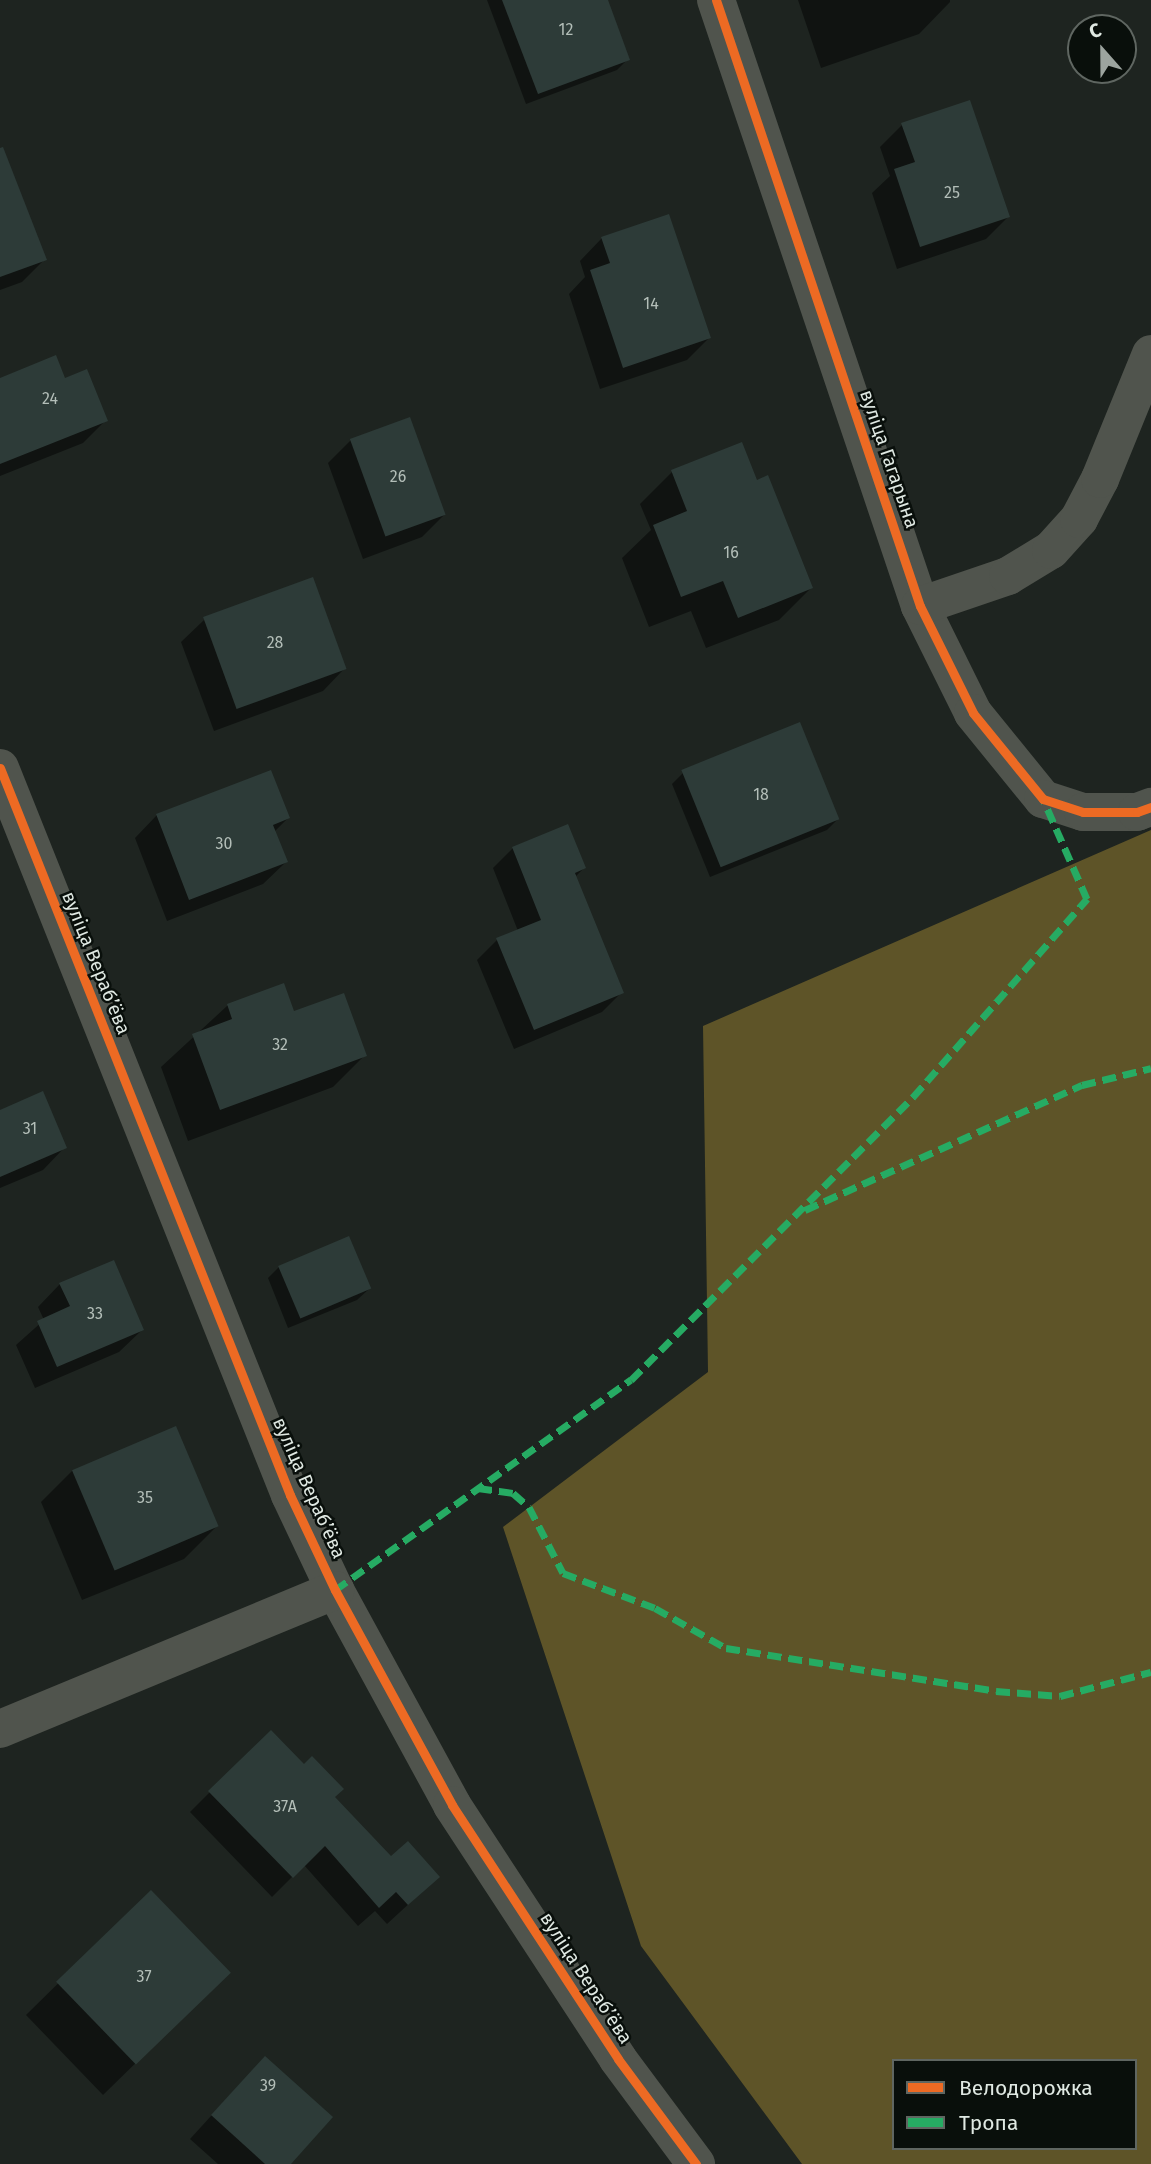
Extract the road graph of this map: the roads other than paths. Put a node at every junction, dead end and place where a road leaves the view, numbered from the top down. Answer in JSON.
{"nodes":[{"id":1,"x":716,"y":0,"type":"edge"},
{"id":2,"x":1151,"y":354,"type":"edge"},
{"id":3,"x":920,"y":606,"type":"junction"},
{"id":4,"x":0,"y":768,"type":"edge"},
{"id":5,"x":1151,"y":807,"type":"edge"},
{"id":6,"x":335,"y":1590,"type":"junction"},
{"id":7,"x":0,"y":1729,"type":"edge"},
{"id":8,"x":696,"y":2164,"type":"edge"}],
"edges":[{"from":1,"to":3,"type":"street","name":"вуліца Гагарына"},
{"from":2,"to":3,"type":"street"},
{"from":3,"to":5,"type":"street","name":"вуліца Гагарына"},
{"from":4,"to":6,"type":"street","name":"вуліца Верабʼёва"},
{"from":6,"to":7,"type":"street"},
{"from":6,"to":8,"type":"street","name":"вуліца Верабʼёва"}]}
